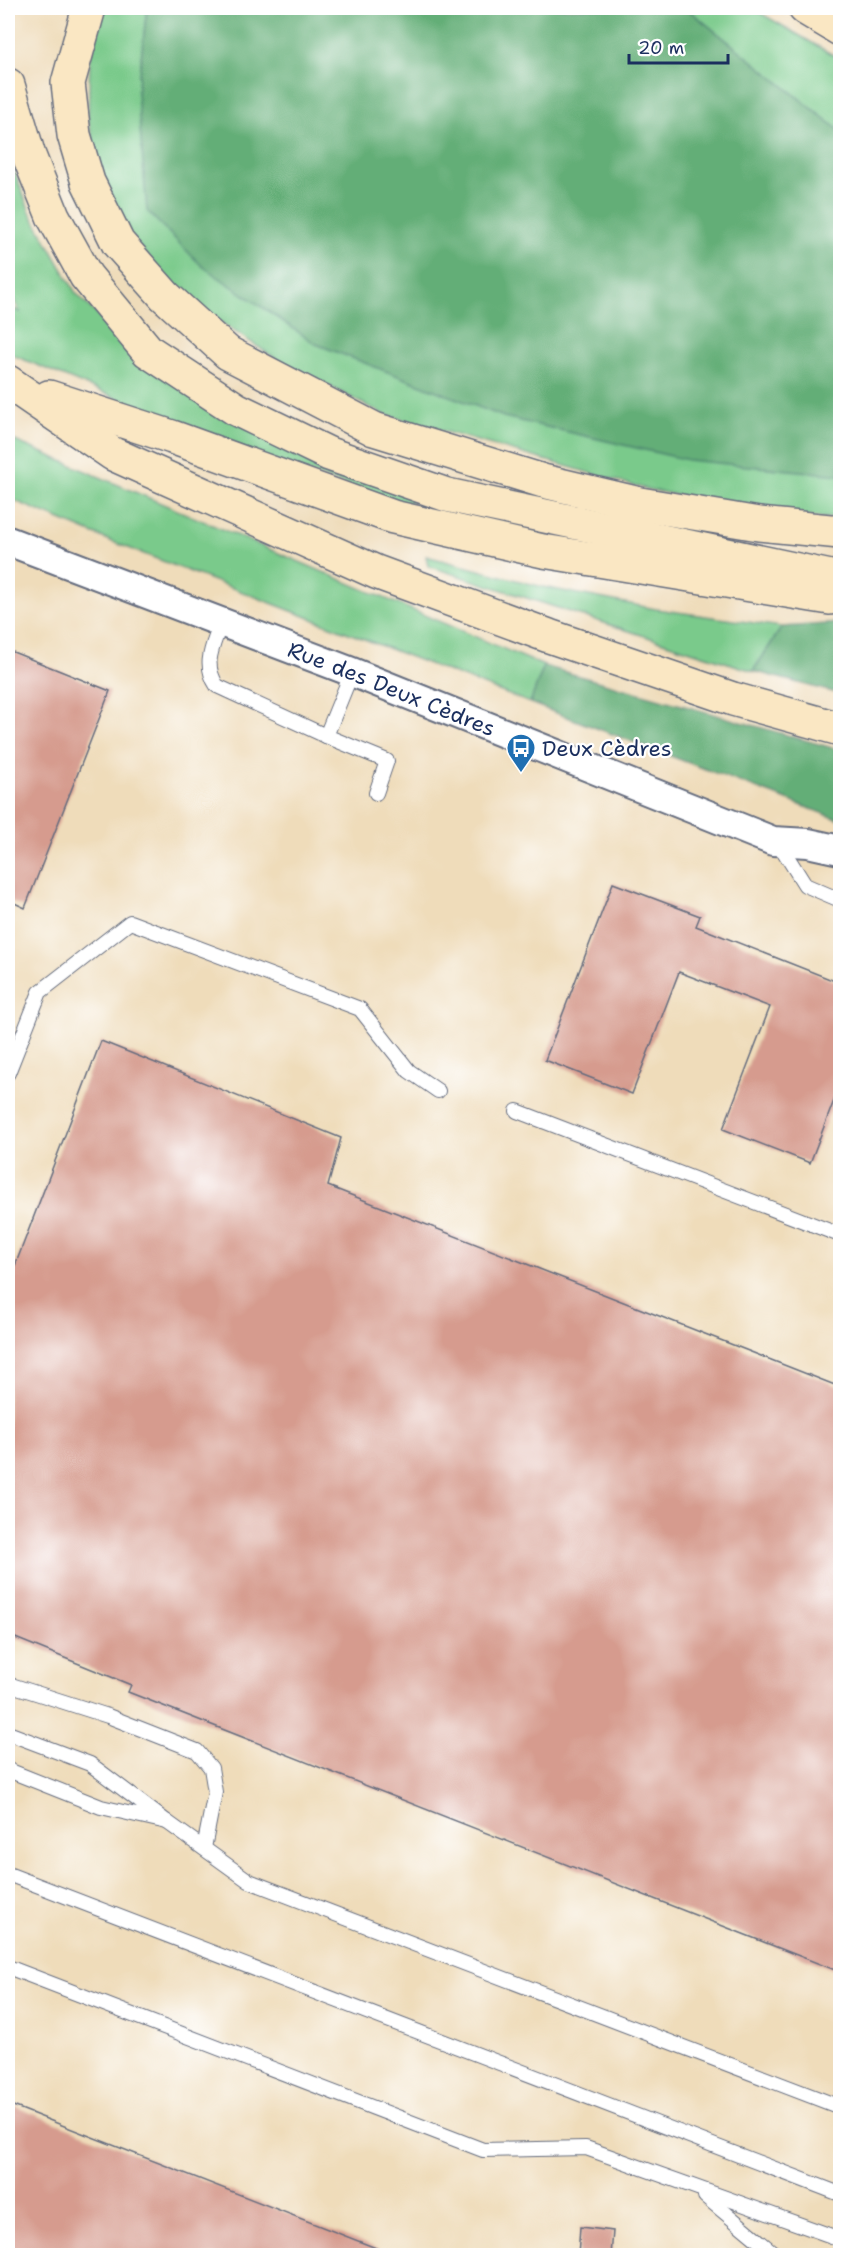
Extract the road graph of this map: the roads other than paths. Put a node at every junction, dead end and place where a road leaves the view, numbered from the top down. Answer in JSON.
{"nodes":[{"id":1,"x":89,"y":8,"type":"edge"},
{"id":2,"x":805,"y":8,"type":"edge"},
{"id":3,"x":840,"y":29,"type":"edge"},
{"id":4,"x":8,"y":85,"type":"edge"},
{"id":5,"x":13,"y":385,"type":"edge"},
{"id":6,"x":840,"y":532,"type":"edge"},
{"id":7,"x":8,"y":541,"type":"edge"},
{"id":8,"x":840,"y":579,"type":"edge"},
{"id":9,"x":840,"y":600,"type":"edge"},
{"id":10,"x":221,"y":622,"type":"junction"},
{"id":11,"x":352,"y":672,"type":"junction"},
{"id":12,"x":840,"y":729,"type":"edge"},
{"id":13,"x":326,"y":736,"type":"junction"},
{"id":14,"x":376,"y":793,"type":"dead end"},
{"id":15,"x":778,"y":845,"type":"junction"},
{"id":16,"x":840,"y":850,"type":"edge"},
{"id":17,"x":840,"y":869,"type":"edge"},
{"id":18,"x":840,"y":900,"type":"edge"},
{"id":19,"x":8,"y":1073,"type":"edge"},
{"id":20,"x":438,"y":1091,"type":"dead end"},
{"id":21,"x":517,"y":1111,"type":"dead end"},
{"id":22,"x":840,"y":1235,"type":"edge"},
{"id":23,"x":8,"y":1684,"type":"edge"},
{"id":24,"x":8,"y":1733,"type":"edge"},
{"id":25,"x":8,"y":1770,"type":"edge"},
{"id":26,"x":167,"y":1822,"type":"junction"},
{"id":27,"x":204,"y":1848,"type":"junction"},
{"id":28,"x":8,"y":1874,"type":"edge"},
{"id":29,"x":8,"y":1967,"type":"edge"},
{"id":30,"x":840,"y":2107,"type":"edge"},
{"id":31,"x":696,"y":2189,"type":"junction"},
{"id":32,"x":840,"y":2194,"type":"edge"},
{"id":33,"x":840,"y":2240,"type":"edge"},
{"id":34,"x":777,"y":2256,"type":"edge"}],
"edges":[{"from":1,"to":6,"type":"street"},
{"from":2,"to":3,"type":"street"},
{"from":4,"to":8,"type":"street"},
{"from":5,"to":9,"type":"street"},
{"from":5,"to":12,"type":"street"},
{"from":7,"to":10,"type":"street","name":"Rue des Deux Cèdres"},
{"from":10,"to":11,"type":"street","name":"Rue des Deux Cèdres"},
{"from":10,"to":13,"type":"lane"},
{"from":11,"to":13,"type":"lane"},
{"from":11,"to":15,"type":"street","name":"Rue des Deux Cèdres"},
{"from":13,"to":14,"type":"lane"},
{"from":15,"to":16,"type":"street","name":"Rue des Deux Cèdres"},
{"from":15,"to":17,"type":"street","name":"Rue des Deux Cèdres"},
{"from":15,"to":18,"type":"lane"},
{"from":19,"to":20,"type":"lane"},
{"from":21,"to":22,"type":"lane"},
{"from":23,"to":27,"type":"lane"},
{"from":24,"to":26,"type":"lane"},
{"from":25,"to":26,"type":"lane"},
{"from":26,"to":27,"type":"lane"},
{"from":27,"to":30,"type":"lane"},
{"from":28,"to":32,"type":"lane"},
{"from":29,"to":31,"type":"lane"},
{"from":31,"to":33,"type":"lane"},
{"from":31,"to":34,"type":"lane"}]}
